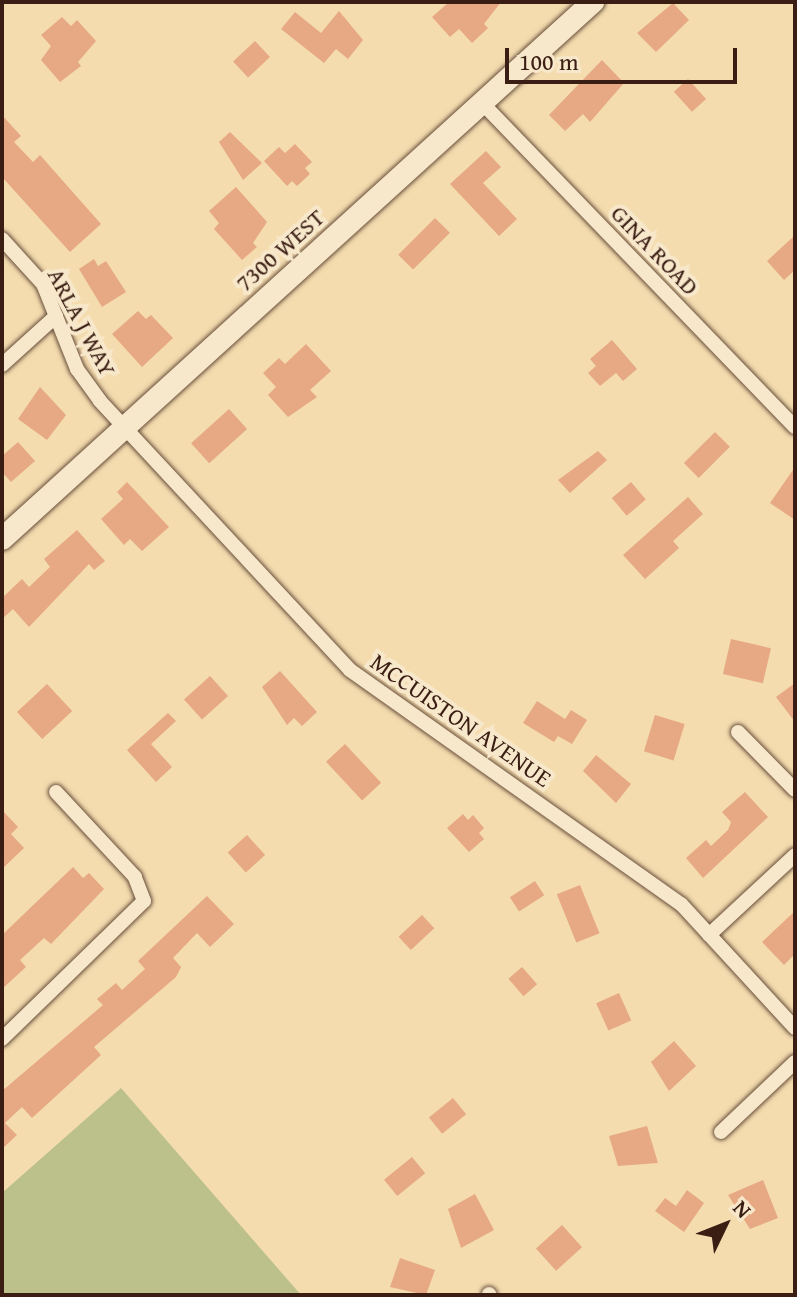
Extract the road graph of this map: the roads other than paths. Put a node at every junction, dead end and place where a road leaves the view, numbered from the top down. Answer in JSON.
{"nodes":[{"id":1,"x":593,"y":2,"type":"edge"},
{"id":2,"x":483,"y":104,"type":"junction"},
{"id":3,"x":2,"y":239,"type":"edge"},
{"id":4,"x":56,"y":316,"type":"junction"},
{"id":5,"x":2,"y":365,"type":"edge"},
{"id":6,"x":124,"y":426,"type":"junction"},
{"id":7,"x":795,"y":427,"type":"edge"},
{"id":8,"x":2,"y":539,"type":"edge"},
{"id":9,"x":738,"y":732,"type":"dead end"},
{"id":10,"x":795,"y":790,"type":"edge"},
{"id":11,"x":56,"y":792,"type":"dead end"},
{"id":12,"x":795,"y":855,"type":"edge"},
{"id":13,"x":709,"y":935,"type":"junction"},
{"id":14,"x":795,"y":1028,"type":"edge"},
{"id":15,"x":2,"y":1039,"type":"edge"},
{"id":16,"x":795,"y":1062,"type":"edge"},
{"id":17,"x":721,"y":1132,"type":"dead end"}],
"edges":[{"from":1,"to":2,"type":"street","name":"7300 WEST"},
{"from":2,"to":6,"type":"street","name":"7300 WEST"},
{"from":2,"to":7,"type":"street","name":"GINA ROAD"},
{"from":3,"to":4,"type":"street","name":"ARLA J WAY"},
{"from":4,"to":5,"type":"street"},
{"from":4,"to":6,"type":"street","name":"ARLA J WAY"},
{"from":6,"to":8,"type":"street","name":"7300 WEST"},
{"from":6,"to":13,"type":"street","name":"MCCUISTON AVENUE"},
{"from":9,"to":10,"type":"street"},
{"from":11,"to":15,"type":"street"},
{"from":12,"to":13,"type":"street"},
{"from":13,"to":14,"type":"street","name":"MCCUISTON AVENUE"},
{"from":16,"to":17,"type":"street"}]}
